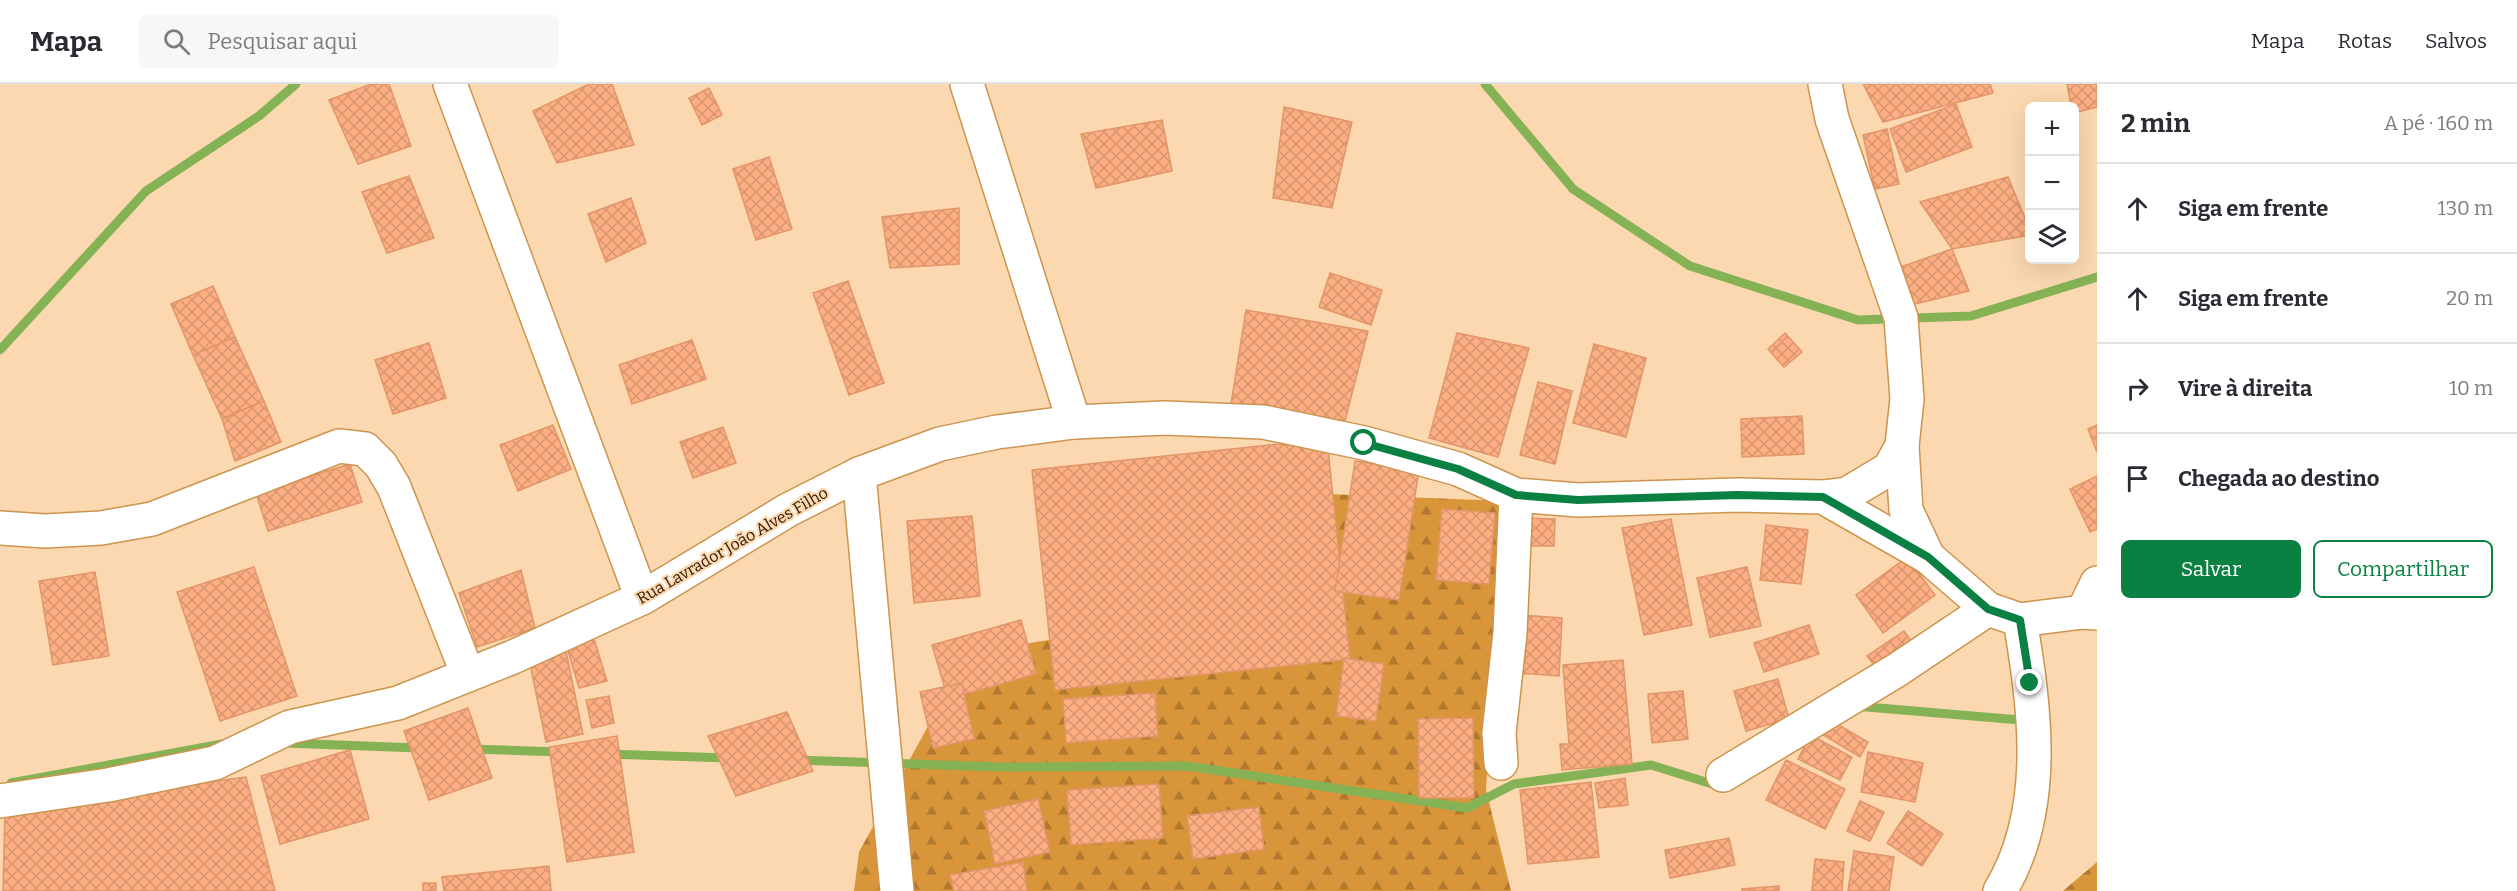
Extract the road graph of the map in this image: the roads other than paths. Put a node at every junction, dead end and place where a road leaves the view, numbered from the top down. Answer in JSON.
{"nodes":[{"id":1,"x":450,"y":84,"type":"edge"},
{"id":2,"x":968,"y":84,"type":"edge"},
{"id":3,"x":1825,"y":84,"type":"edge"},
{"id":4,"x":1074,"y":422,"type":"junction"},
{"id":5,"x":1902,"y":446,"type":"junction"},
{"id":6,"x":859,"y":474,"type":"junction"},
{"id":7,"x":1516,"y":495,"type":"junction"},
{"id":8,"x":1823,"y":497,"type":"junction"},
{"id":9,"x":0,"y":528,"type":"edge"},
{"id":10,"x":1928,"y":557,"type":"junction"},
{"id":11,"x":2097,"y":583,"type":"edge"},
{"id":12,"x":642,"y":598,"type":"junction"},
{"id":13,"x":1988,"y":609,"type":"junction"},
{"id":14,"x":2090,"y":612,"type":"edge"},
{"id":15,"x":2020,"y":620,"type":"junction"},
{"id":16,"x":468,"y":675,"type":"junction"},
{"id":17,"x":1502,"y":763,"type":"dead end"},
{"id":18,"x":1723,"y":775,"type":"dead end"},
{"id":19,"x":0,"y":801,"type":"edge"},
{"id":20,"x":897,"y":891,"type":"edge"},
{"id":21,"x":2000,"y":891,"type":"edge"}],
"edges":[{"from":1,"to":12,"type":"street"},
{"from":2,"to":4,"type":"street"},
{"from":3,"to":5,"type":"street"},
{"from":4,"to":6,"type":"street","name":"Rua Lavrador João Alves Filho"},
{"from":4,"to":7,"type":"street","name":"Rua Lavrador João Alves Filho"},
{"from":5,"to":8,"type":"street"},
{"from":5,"to":10,"type":"street"},
{"from":6,"to":12,"type":"street","name":"Rua Lavrador João Alves Filho"},
{"from":6,"to":20,"type":"street"},
{"from":7,"to":8,"type":"street","name":"Rua Lavrador João Alves Filho"},
{"from":7,"to":17,"type":"street"},
{"from":8,"to":10,"type":"street","name":"Rua Lavrador João Alves Filho"},
{"from":9,"to":16,"type":"street"},
{"from":10,"to":13,"type":"street"},
{"from":11,"to":14,"type":"street"},
{"from":12,"to":16,"type":"street","name":"Rua Lavrador João Alves Filho"},
{"from":13,"to":15,"type":"street"},
{"from":13,"to":18,"type":"street"},
{"from":14,"to":15,"type":"street"},
{"from":15,"to":21,"type":"street"},
{"from":16,"to":19,"type":"street","name":"Rua Lavrador João Alves Filho"}]}
